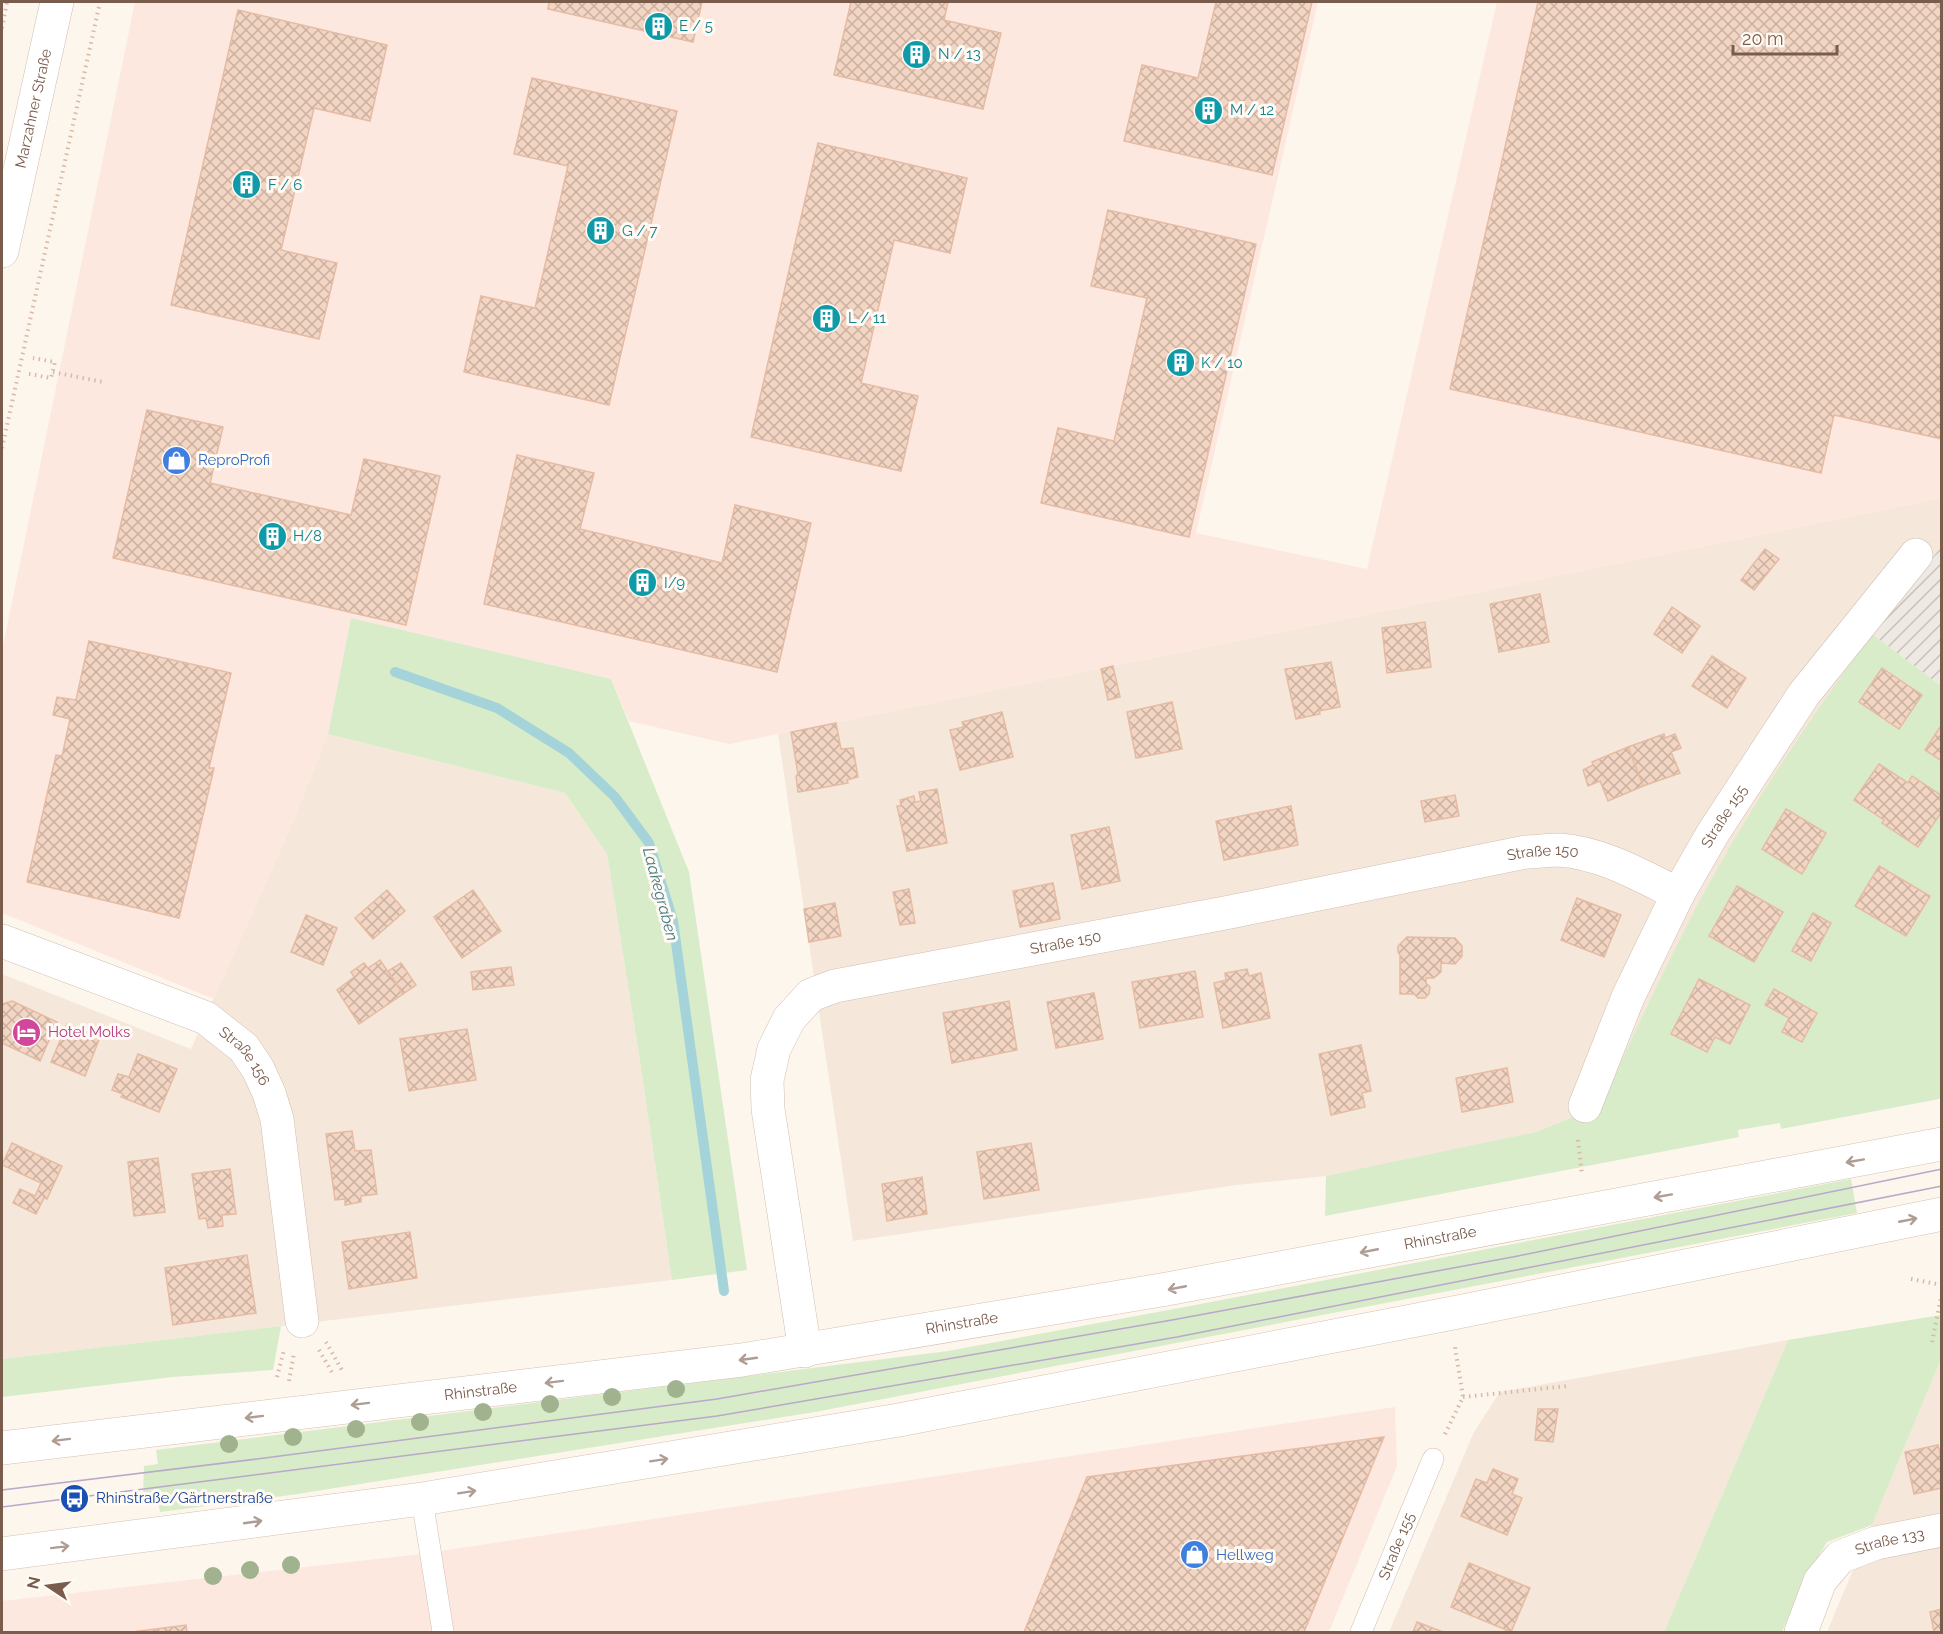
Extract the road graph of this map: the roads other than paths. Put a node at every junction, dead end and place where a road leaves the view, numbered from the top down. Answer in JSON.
{"nodes":[{"id":1,"x":57,"y":2,"type":"edge"},
{"id":2,"x":2,"y":251,"type":"edge"},
{"id":3,"x":1916,"y":555,"type":"dead end"},
{"id":4,"x":1678,"y":894,"type":"junction"},
{"id":5,"x":2,"y":940,"type":"edge"},
{"id":6,"x":1581,"y":1118,"type":"road end"},
{"id":7,"x":1927,"y":1147,"type":"edge"},
{"id":8,"x":1941,"y":1214,"type":"edge"},
{"id":9,"x":302,"y":1320,"type":"dead end"},
{"id":10,"x":805,"y":1351,"type":"junction"},
{"id":11,"x":2,"y":1448,"type":"edge"},
{"id":12,"x":1433,"y":1459,"type":"road end"},
{"id":13,"x":422,"y":1499,"type":"junction"},
{"id":14,"x":1941,"y":1530,"type":"edge"},
{"id":15,"x":2,"y":1554,"type":"edge"},
{"id":16,"x":443,"y":1632,"type":"edge"},
{"id":17,"x":1361,"y":1632,"type":"edge"},
{"id":18,"x":1801,"y":1632,"type":"edge"}],
"edges":[{"from":1,"to":2,"type":"main road","name":"Marzahner Straße"},
{"from":3,"to":4,"type":"main road","name":"Straße 155"},
{"from":4,"to":6,"type":"main road","name":"Straße 155"},
{"from":4,"to":10,"type":"main road","name":"Straße 150"},
{"from":5,"to":9,"type":"main road","name":"Straße 156"},
{"from":7,"to":10,"type":"main road","name":"Rhinstraße","one_way":true},
{"from":13,"to":8,"type":"main road","one_way":true},
{"from":10,"to":11,"type":"main road","name":"Rhinstraße","one_way":true},
{"from":12,"to":17,"type":"lane","name":"Straße 155"},
{"from":15,"to":13,"type":"main road","one_way":true},
{"from":13,"to":16,"type":"lane"},
{"from":14,"to":18,"type":"main road","name":"Straße 133"}]}
